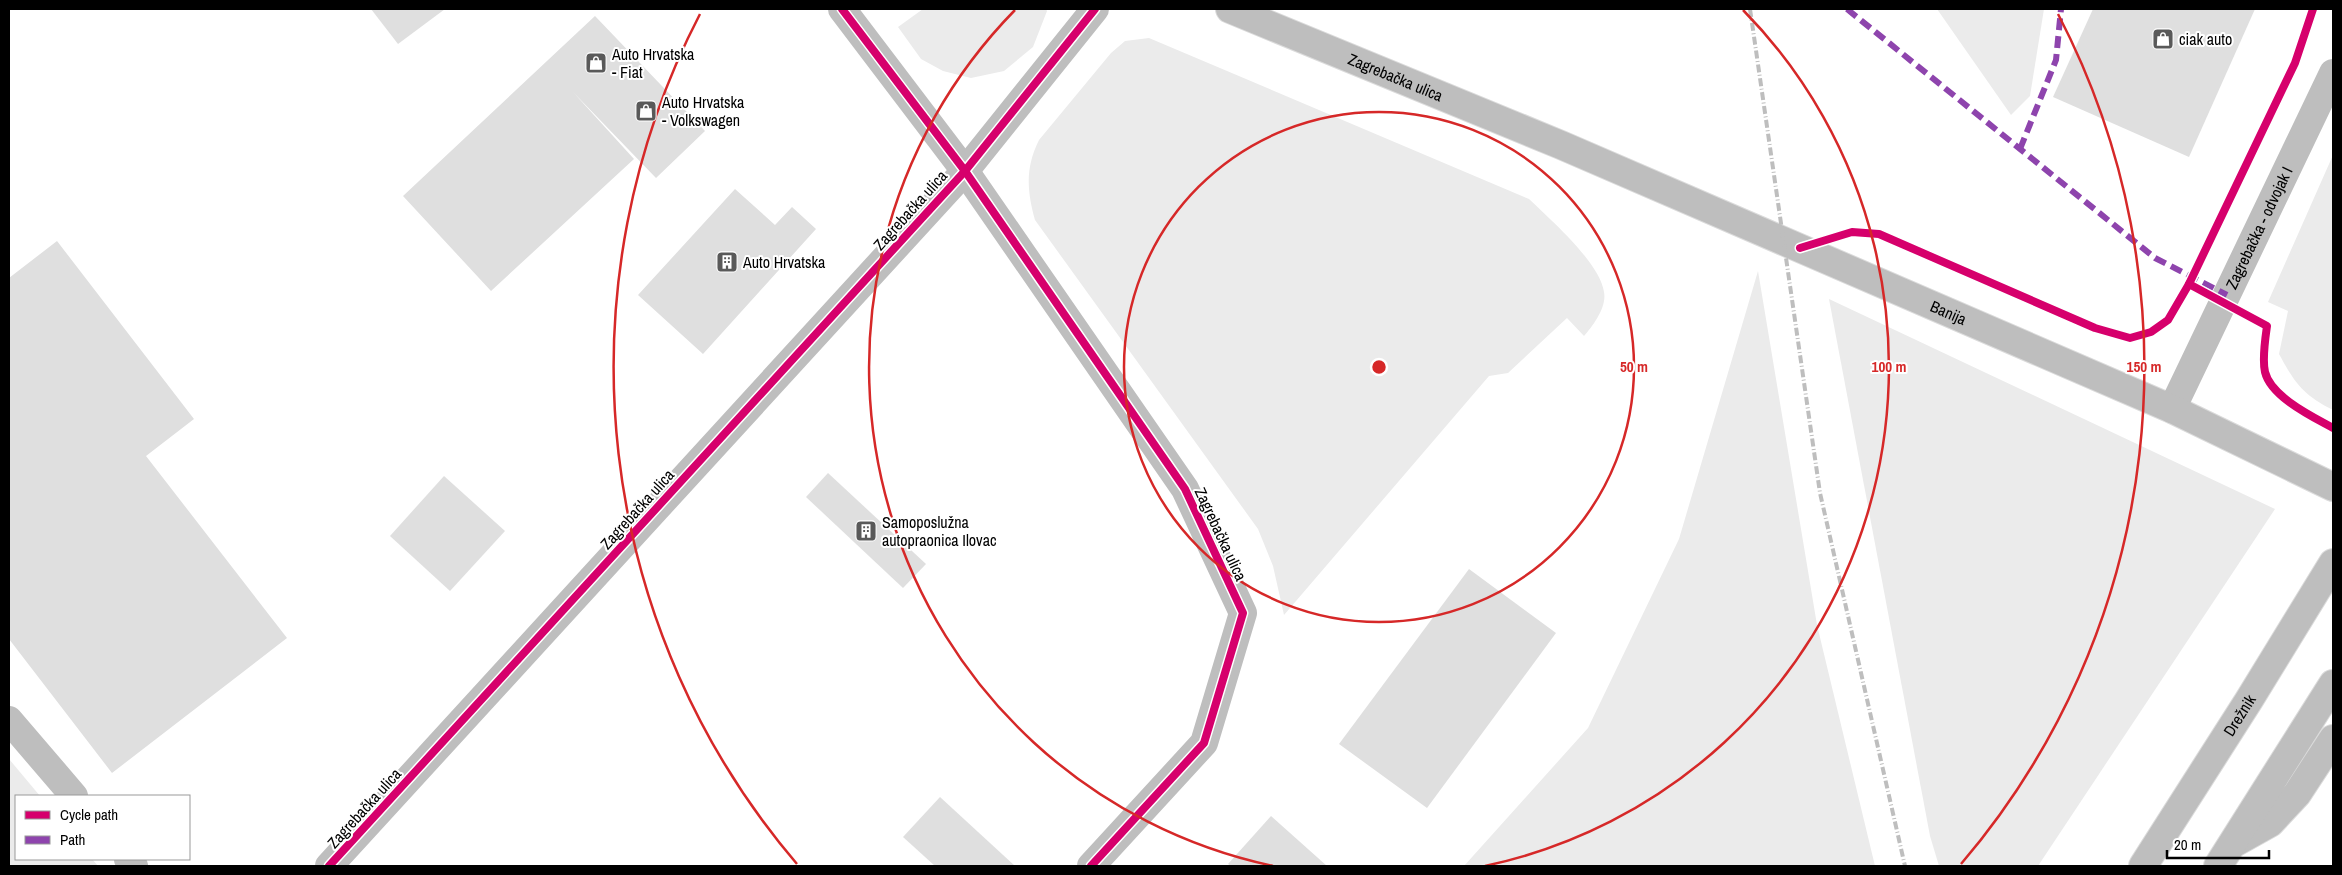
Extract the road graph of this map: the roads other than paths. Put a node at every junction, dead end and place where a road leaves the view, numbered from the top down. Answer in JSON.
{"nodes":[{"id":1,"x":842,"y":9,"type":"edge"},
{"id":2,"x":1095,"y":9,"type":"edge"},
{"id":3,"x":1230,"y":9,"type":"edge"},
{"id":4,"x":2333,"y":73,"type":"edge"},
{"id":5,"x":1561,"y":145,"type":"joint"},
{"id":6,"x":965,"y":171,"type":"junction"},
{"id":7,"x":2172,"y":409,"type":"junction"},
{"id":8,"x":2333,"y":487,"type":"edge"},
{"id":9,"x":2333,"y":563,"type":"edge"},
{"id":10,"x":2333,"y":684,"type":"edge"},
{"id":11,"x":9,"y":720,"type":"edge"},
{"id":12,"x":2333,"y":739,"type":"edge"},
{"id":13,"x":73,"y":795,"type":"edge"},
{"id":14,"x":2225,"y":855,"type":"edge"},
{"id":15,"x":329,"y":866,"type":"edge"},
{"id":16,"x":1091,"y":866,"type":"edge"},
{"id":17,"x":2142,"y":866,"type":"edge"}],
"edges":[{"from":1,"to":6,"type":"main road","name":"Zagrebačka ulica"},
{"from":2,"to":6,"type":"main road","name":"Zagrebačka ulica"},
{"from":3,"to":5,"type":"main road","name":"Zagrebačka ulica"},
{"from":4,"to":7,"type":"main road","name":"Zagrebačka - odvojak I"},
{"from":5,"to":7,"type":"main road","name":"Banija"},
{"from":6,"to":15,"type":"main road","name":"Zagrebačka ulica"},
{"from":6,"to":16,"type":"main road","name":"Zagrebačka ulica"},
{"from":7,"to":8,"type":"main road","name":"Banija"},
{"from":9,"to":17,"type":"main road","name":"Drežnik"},
{"from":10,"to":14,"type":"main road"},
{"from":11,"to":13,"type":"main road"},
{"from":12,"to":14,"type":"main road"}]}
